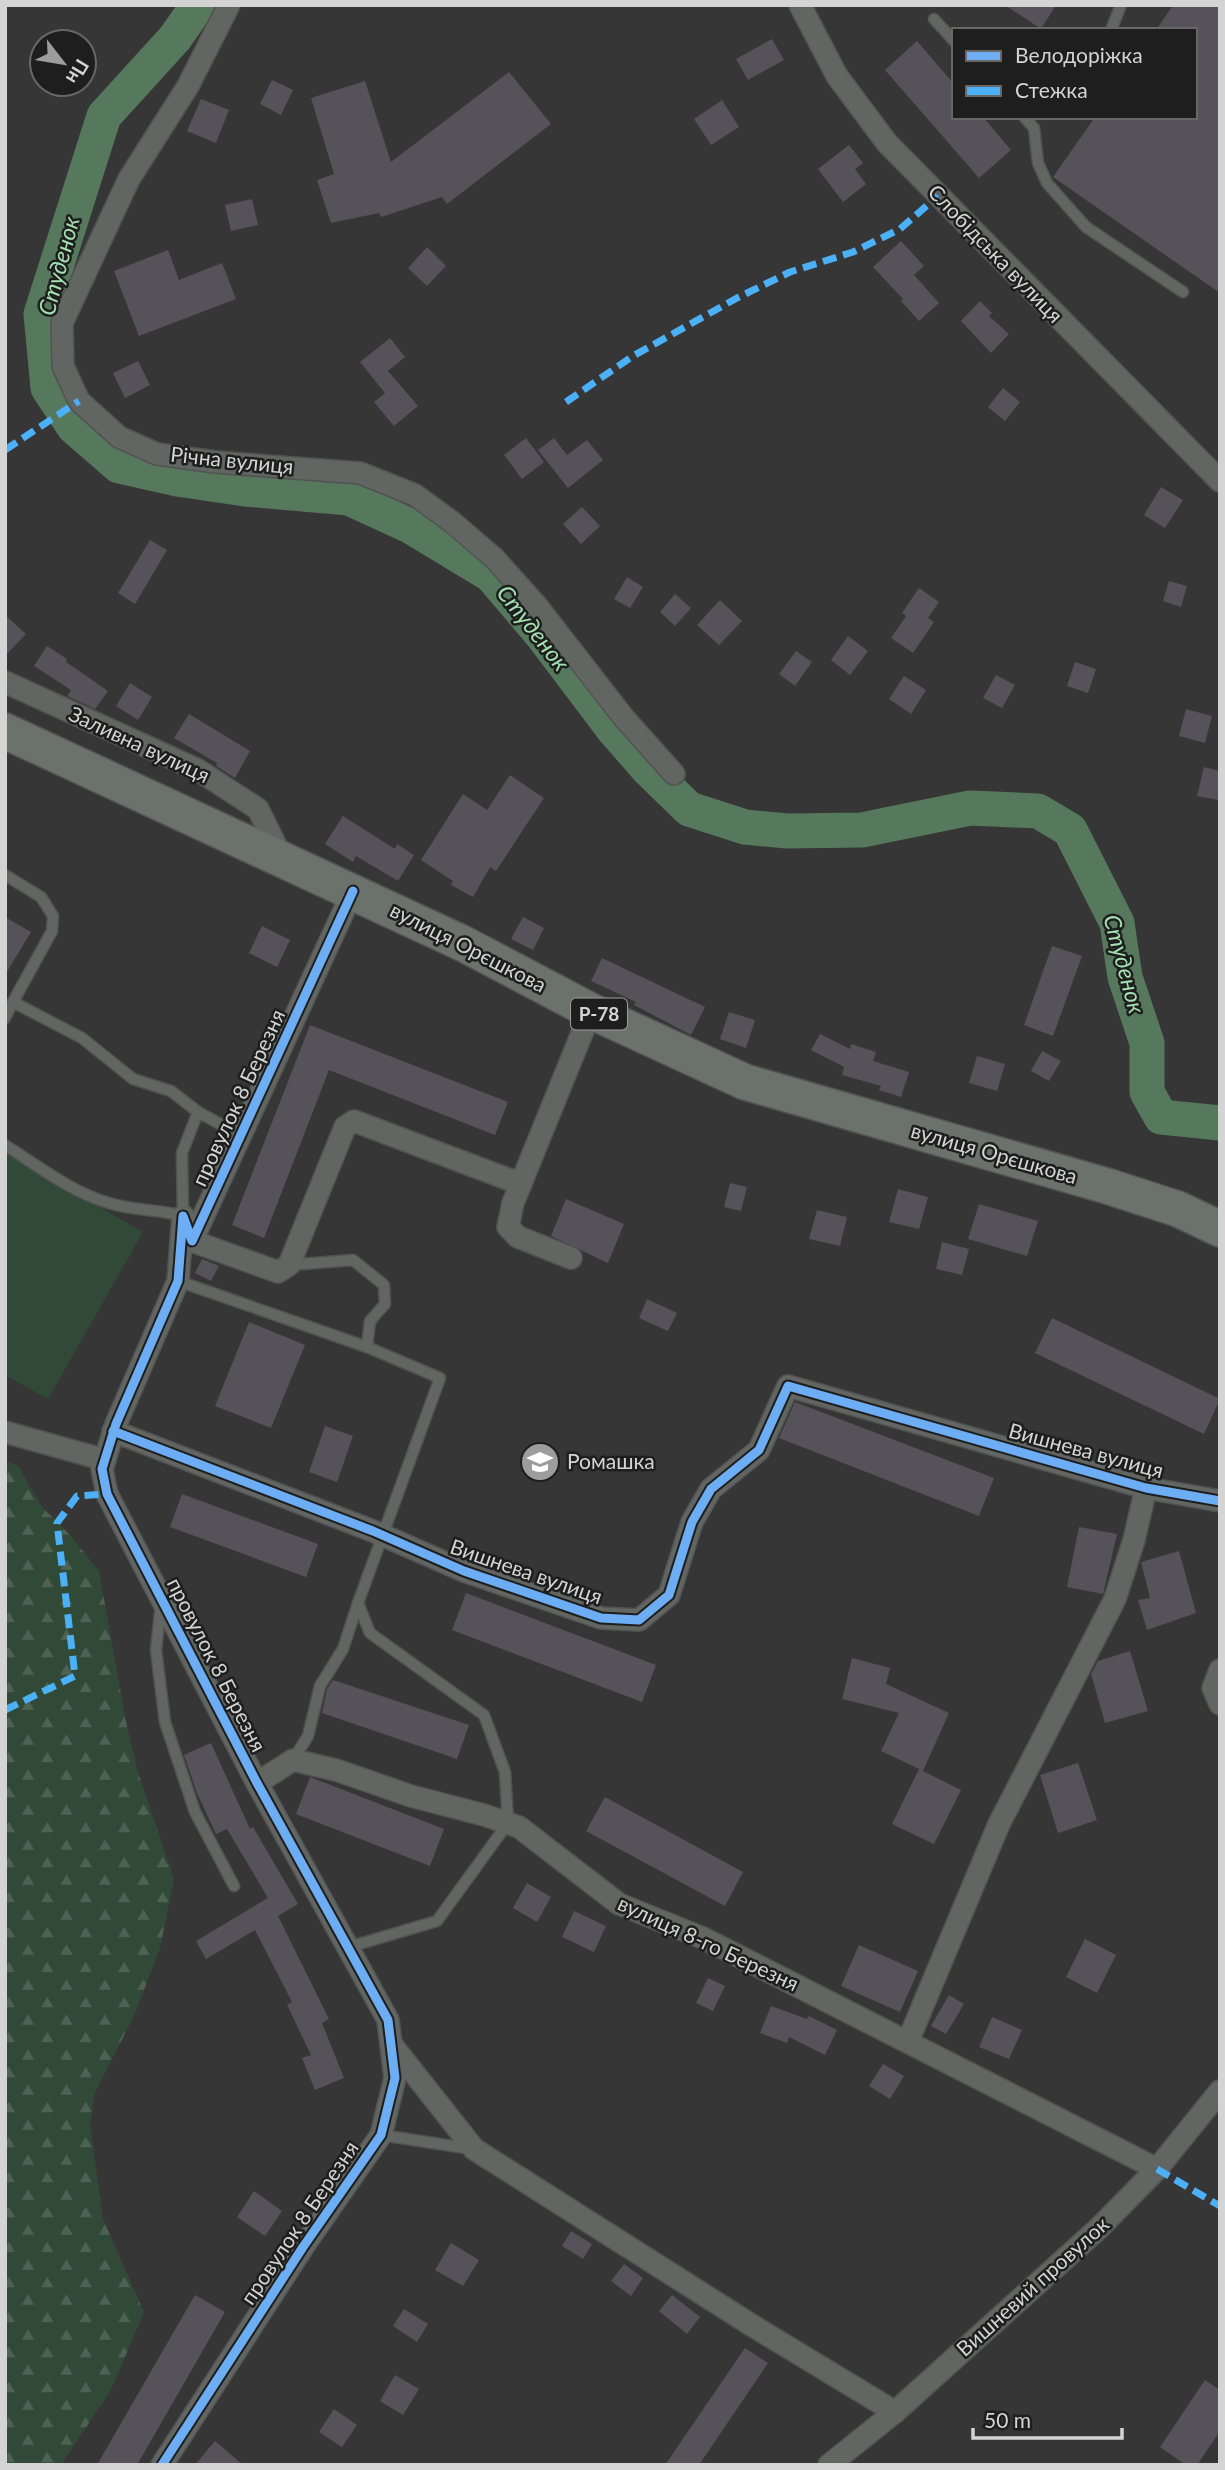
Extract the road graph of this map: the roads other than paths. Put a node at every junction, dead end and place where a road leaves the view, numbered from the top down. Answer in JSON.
{"nodes":[{"id":1,"x":229,"y":5,"type":"edge"},
{"id":2,"x":800,"y":5,"type":"edge"},
{"id":3,"x":1121,"y":5,"type":"edge"},
{"id":4,"x":934,"y":19,"type":"dead end"},
{"id":5,"x":1112,"y":28,"type":"edge"},
{"id":6,"x":952,"y":39,"type":"edge"},
{"id":7,"x":1026,"y":119,"type":"edge"},
{"id":8,"x":1041,"y":119,"type":"edge"},
{"id":9,"x":1034,"y":128,"type":"junction"},
{"id":10,"x":1183,"y":292,"type":"dead end"},
{"id":11,"x":1217,"y":469,"type":"edge"},
{"id":12,"x":5,"y":682,"type":"edge"},
{"id":13,"x":5,"y":731,"type":"edge"},
{"id":14,"x":674,"y":774,"type":"dead end"},
{"id":15,"x":282,"y":858,"type":"junction"},
{"id":16,"x":5,"y":875,"type":"edge"},
{"id":17,"x":353,"y":891,"type":"junction"},
{"id":18,"x":13,"y":1002,"type":"junction"},
{"id":19,"x":591,"y":1011,"type":"junction"},
{"id":20,"x":5,"y":1018,"type":"edge"},
{"id":21,"x":198,"y":1112,"type":"junction"},
{"id":22,"x":242,"y":1136,"type":"junction"},
{"id":23,"x":5,"y":1145,"type":"edge"},
{"id":24,"x":521,"y":1184,"type":"junction"},
{"id":25,"x":183,"y":1216,"type":"junction"},
{"id":26,"x":1220,"y":1229,"type":"edge"},
{"id":27,"x":192,"y":1241,"type":"junction"},
{"id":28,"x":571,"y":1258,"type":"dead end"},
{"id":29,"x":289,"y":1265,"type":"junction"},
{"id":30,"x":178,"y":1281,"type":"junction"},
{"id":31,"x":367,"y":1347,"type":"junction"},
{"id":32,"x":113,"y":1431,"type":"junction"},
{"id":33,"x":5,"y":1432,"type":"edge"},
{"id":34,"x":105,"y":1460,"type":"junction"},
{"id":35,"x":1146,"y":1488,"type":"junction"},
{"id":36,"x":1220,"y":1501,"type":"edge"},
{"id":37,"x":382,"y":1535,"type":"junction"},
{"id":38,"x":162,"y":1597,"type":"junction"},
{"id":39,"x":358,"y":1603,"type":"junction"},
{"id":40,"x":1220,"y":1670,"type":"edge"},
{"id":41,"x":1220,"y":1704,"type":"edge"},
{"id":42,"x":293,"y":1760,"type":"junction"},
{"id":43,"x":257,"y":1783,"type":"junction"},
{"id":44,"x":508,"y":1823,"type":"junction"},
{"id":45,"x":234,"y":1886,"type":"dead end"},
{"id":46,"x":349,"y":1947,"type":"junction"},
{"id":47,"x":908,"y":2041,"type":"junction"},
{"id":48,"x":391,"y":2044,"type":"junction"},
{"id":49,"x":1220,"y":2091,"type":"edge"},
{"id":50,"x":381,"y":2135,"type":"junction"},
{"id":51,"x":474,"y":2149,"type":"junction"},
{"id":52,"x":1157,"y":2169,"type":"junction"},
{"id":53,"x":895,"y":2412,"type":"junction"},
{"id":54,"x":162,"y":2465,"type":"edge"},
{"id":55,"x":829,"y":2465,"type":"edge"}],
"edges":[{"from":1,"to":14,"type":"street","name":"Річна вулиця"},
{"from":2,"to":11,"type":"street","name":"Слобідська вулиця"},
{"from":3,"to":5,"type":"lane"},
{"from":4,"to":6,"type":"lane"},
{"from":7,"to":9,"type":"lane"},
{"from":8,"to":9,"type":"lane"},
{"from":9,"to":10,"type":"lane"},
{"from":12,"to":15,"type":"street","name":"Заливна вулиця"},
{"from":13,"to":15,"type":"main road","name":"вулиця Орєшкова","number":"Р-78"},
{"from":15,"to":17,"type":"main road","name":"вулиця Орєшкова","number":"Р-78"},
{"from":16,"to":18,"type":"lane"},
{"from":17,"to":19,"type":"main road","name":"вулиця Орєшкова","number":"Р-78"},
{"from":17,"to":22,"type":"street","name":"провулок 8 Березня"},
{"from":18,"to":20,"type":"lane"},
{"from":18,"to":21,"type":"lane"},
{"from":19,"to":24,"type":"street"},
{"from":19,"to":26,"type":"main road","name":"вулиця Орєшкова","number":"Р-78"},
{"from":21,"to":22,"type":"lane"},
{"from":21,"to":25,"type":"lane"},
{"from":22,"to":27,"type":"street","name":"провулок 8 Березня"},
{"from":23,"to":25,"type":"lane"},
{"from":24,"to":28,"type":"street"},
{"from":24,"to":29,"type":"street"},
{"from":25,"to":27,"type":"street"},
{"from":25,"to":30,"type":"street","name":"провулок 8 Березня"},
{"from":27,"to":29,"type":"street"},
{"from":29,"to":31,"type":"lane"},
{"from":30,"to":31,"type":"lane"},
{"from":30,"to":32,"type":"street","name":"провулок 8 Березня"},
{"from":31,"to":37,"type":"lane"},
{"from":32,"to":34,"type":"street","name":"провулок 8 Березня"},
{"from":32,"to":37,"type":"street","name":"Вишнева вулиця"},
{"from":33,"to":34,"type":"street"},
{"from":34,"to":38,"type":"street","name":"провулок 8 Березня"},
{"from":35,"to":36,"type":"street","name":"Вишнева вулиця"},
{"from":35,"to":37,"type":"street","name":"Вишнева вулиця"},
{"from":35,"to":47,"type":"street"},
{"from":37,"to":39,"type":"lane"},
{"from":38,"to":43,"type":"street","name":"провулок 8 Березня"},
{"from":38,"to":45,"type":"lane"},
{"from":39,"to":42,"type":"lane"},
{"from":39,"to":44,"type":"lane"},
{"from":40,"to":41,"type":"street"},
{"from":42,"to":43,"type":"street"},
{"from":42,"to":44,"type":"street","name":"вулиця 8-го Березня"},
{"from":43,"to":46,"type":"street","name":"провулок 8 Березня"},
{"from":44,"to":46,"type":"lane"},
{"from":44,"to":47,"type":"street","name":"вулиця 8-го Березня"},
{"from":46,"to":48,"type":"street","name":"провулок 8 Березня"},
{"from":47,"to":52,"type":"street","name":"вулиця 8-го Березня"},
{"from":48,"to":50,"type":"street","name":"провулок 8 Березня"},
{"from":48,"to":51,"type":"street"},
{"from":49,"to":52,"type":"street","name":"Вишневий провулок"},
{"from":50,"to":51,"type":"lane"},
{"from":50,"to":54,"type":"street","name":"провулок 8 Березня"},
{"from":51,"to":53,"type":"street"},
{"from":52,"to":53,"type":"street","name":"Вишневий провулок"},
{"from":53,"to":55,"type":"street","name":"Вишневий провулок"}]}
